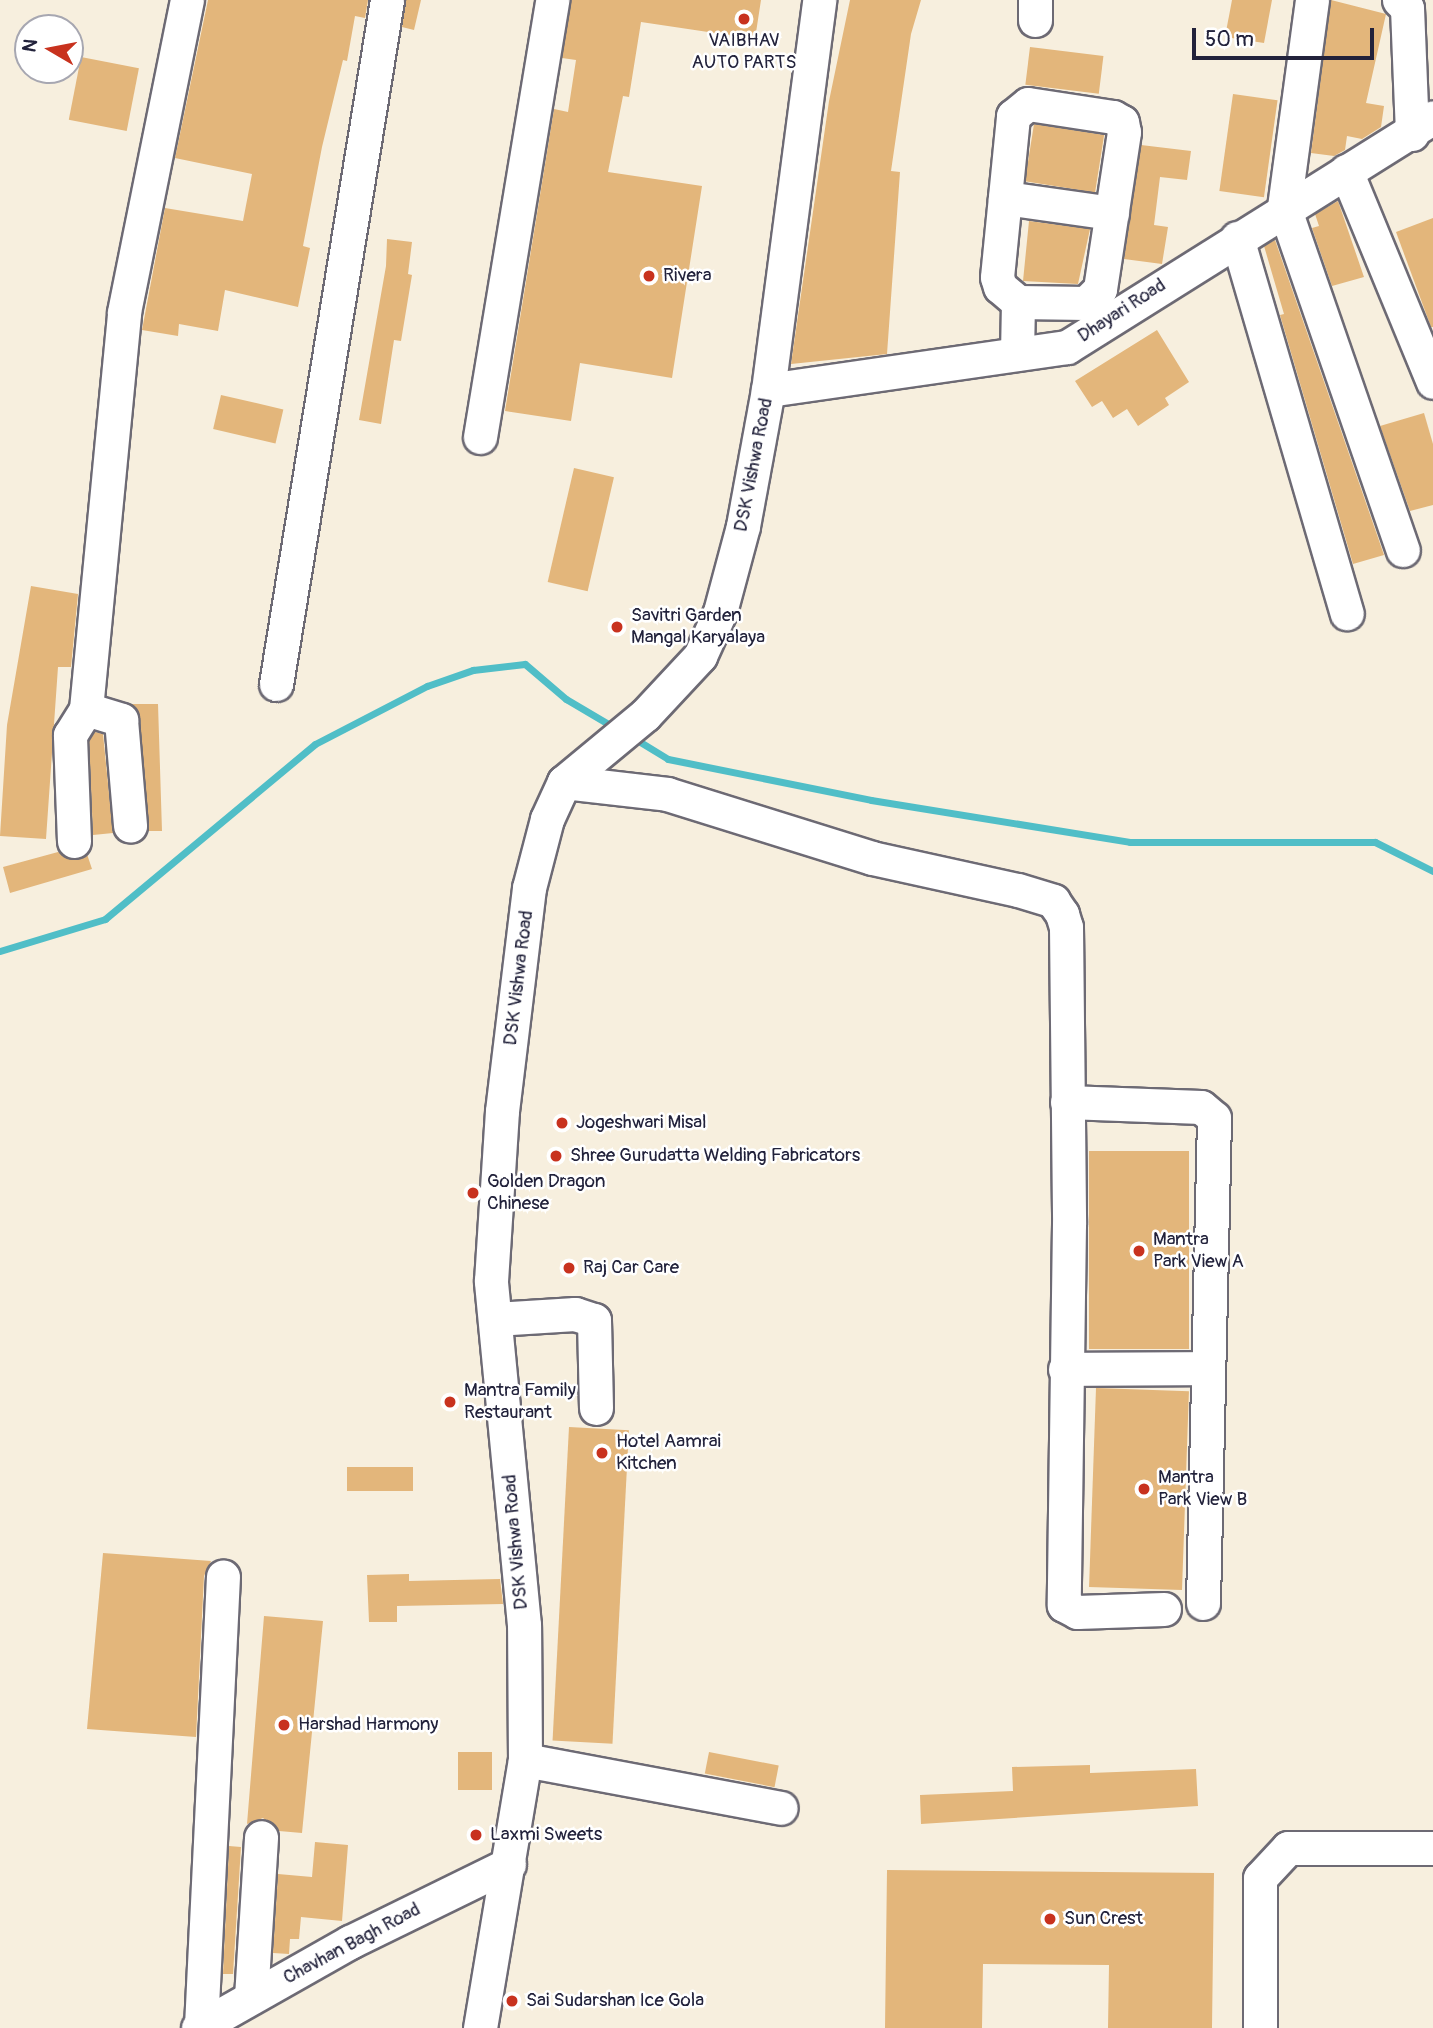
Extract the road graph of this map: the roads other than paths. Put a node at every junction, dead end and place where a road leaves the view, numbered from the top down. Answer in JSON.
{"nodes":[{"id":1,"x":187,"y":0,"type":"edge"},
{"id":2,"x":387,"y":0,"type":"edge"},
{"id":3,"x":552,"y":0,"type":"edge"},
{"id":4,"x":819,"y":0,"type":"edge"},
{"id":5,"x":1312,"y":0,"type":"edge"},
{"id":6,"x":1399,"y":0,"type":"edge"},
{"id":7,"x":1422,"y":126,"type":"edge"},
{"id":8,"x":1346,"y":172,"type":"junction"},
{"id":9,"x":1005,"y":198,"type":"junction"},
{"id":10,"x":1284,"y":207,"type":"junction"},
{"id":11,"x":1112,"y":212,"type":"junction"},
{"id":12,"x":1237,"y":238,"type":"junction"},
{"id":13,"x":1018,"y":302,"type":"junction"},
{"id":14,"x":1017,"y":354,"type":"junction"},
{"id":15,"x":1433,"y":382,"type":"edge"},
{"id":16,"x":768,"y":390,"type":"junction"},
{"id":17,"x":480,"y":437,"type":"dead end"},
{"id":18,"x":1403,"y":550,"type":"dead end"},
{"id":19,"x":1347,"y":613,"type":"dead end"},
{"id":20,"x":276,"y":684,"type":"dead end"},
{"id":21,"x":86,"y":709,"type":"junction"},
{"id":22,"x":574,"y":773,"type":"junction"},
{"id":23,"x":130,"y":826,"type":"dead end"},
{"id":24,"x":74,"y":841,"type":"dead end"},
{"id":25,"x":1067,"y":1102,"type":"junction"},
{"id":26,"x":495,"y":1319,"type":"junction"},
{"id":27,"x":1208,"y":1368,"type":"junction"},
{"id":28,"x":1065,"y":1369,"type":"junction"},
{"id":29,"x":596,"y":1408,"type":"dead end"},
{"id":30,"x":223,"y":1577,"type":"dead end"},
{"id":31,"x":1203,"y":1603,"type":"dead end"},
{"id":32,"x":1164,"y":1609,"type":"dead end"},
{"id":33,"x":525,"y":1760,"type":"junction"},
{"id":34,"x":781,"y":1808,"type":"dead end"},
{"id":35,"x":261,"y":1837,"type":"dead end"},
{"id":36,"x":1433,"y":1848,"type":"edge"},
{"id":37,"x":509,"y":1864,"type":"junction"},
{"id":38,"x":251,"y":1997,"type":"junction"},
{"id":39,"x":199,"y":2027,"type":"edge"},
{"id":40,"x":480,"y":2028,"type":"edge"},
{"id":41,"x":1260,"y":2028,"type":"edge"}],
"edges":[{"from":1,"to":21,"type":"street"},
{"from":2,"to":20,"type":"street"},
{"from":3,"to":17,"type":"street"},
{"from":4,"to":16,"type":"street","name":"DSK Vishwa Road"},
{"from":5,"to":10,"type":"street"},
{"from":6,"to":7,"type":"street"},
{"from":7,"to":8,"type":"street","name":"Dhayari Road"},
{"from":8,"to":10,"type":"street","name":"Dhayari Road"},
{"from":8,"to":15,"type":"street"},
{"from":9,"to":11,"type":"street"},
{"from":9,"to":11,"type":"street"},
{"from":9,"to":13,"type":"street"},
{"from":10,"to":12,"type":"street","name":"Dhayari Road"},
{"from":10,"to":18,"type":"street"},
{"from":11,"to":13,"type":"street"},
{"from":12,"to":14,"type":"street","name":"Dhayari Road"},
{"from":12,"to":19,"type":"street"},
{"from":13,"to":14,"type":"street"},
{"from":14,"to":16,"type":"street","name":"Dhayari Road"},
{"from":16,"to":22,"type":"street","name":"DSK Vishwa Road"},
{"from":21,"to":23,"type":"street"},
{"from":21,"to":24,"type":"street"},
{"from":22,"to":25,"type":"street"},
{"from":22,"to":26,"type":"street","name":"DSK Vishwa Road"},
{"from":25,"to":27,"type":"street"},
{"from":25,"to":28,"type":"street"},
{"from":26,"to":29,"type":"street"},
{"from":26,"to":33,"type":"street","name":"DSK Vishwa Road"},
{"from":27,"to":28,"type":"street"},
{"from":27,"to":31,"type":"street"},
{"from":28,"to":32,"type":"street"},
{"from":30,"to":39,"type":"street"},
{"from":33,"to":34,"type":"street"},
{"from":33,"to":37,"type":"street","name":"DSK Vishwa Road"},
{"from":35,"to":38,"type":"street"},
{"from":36,"to":41,"type":"street"},
{"from":37,"to":38,"type":"street","name":"Chavhan Bagh Road"},
{"from":37,"to":40,"type":"street","name":"DSK Vishwa Road"},
{"from":38,"to":39,"type":"street","name":"Chavhan Bagh Road"}]}
